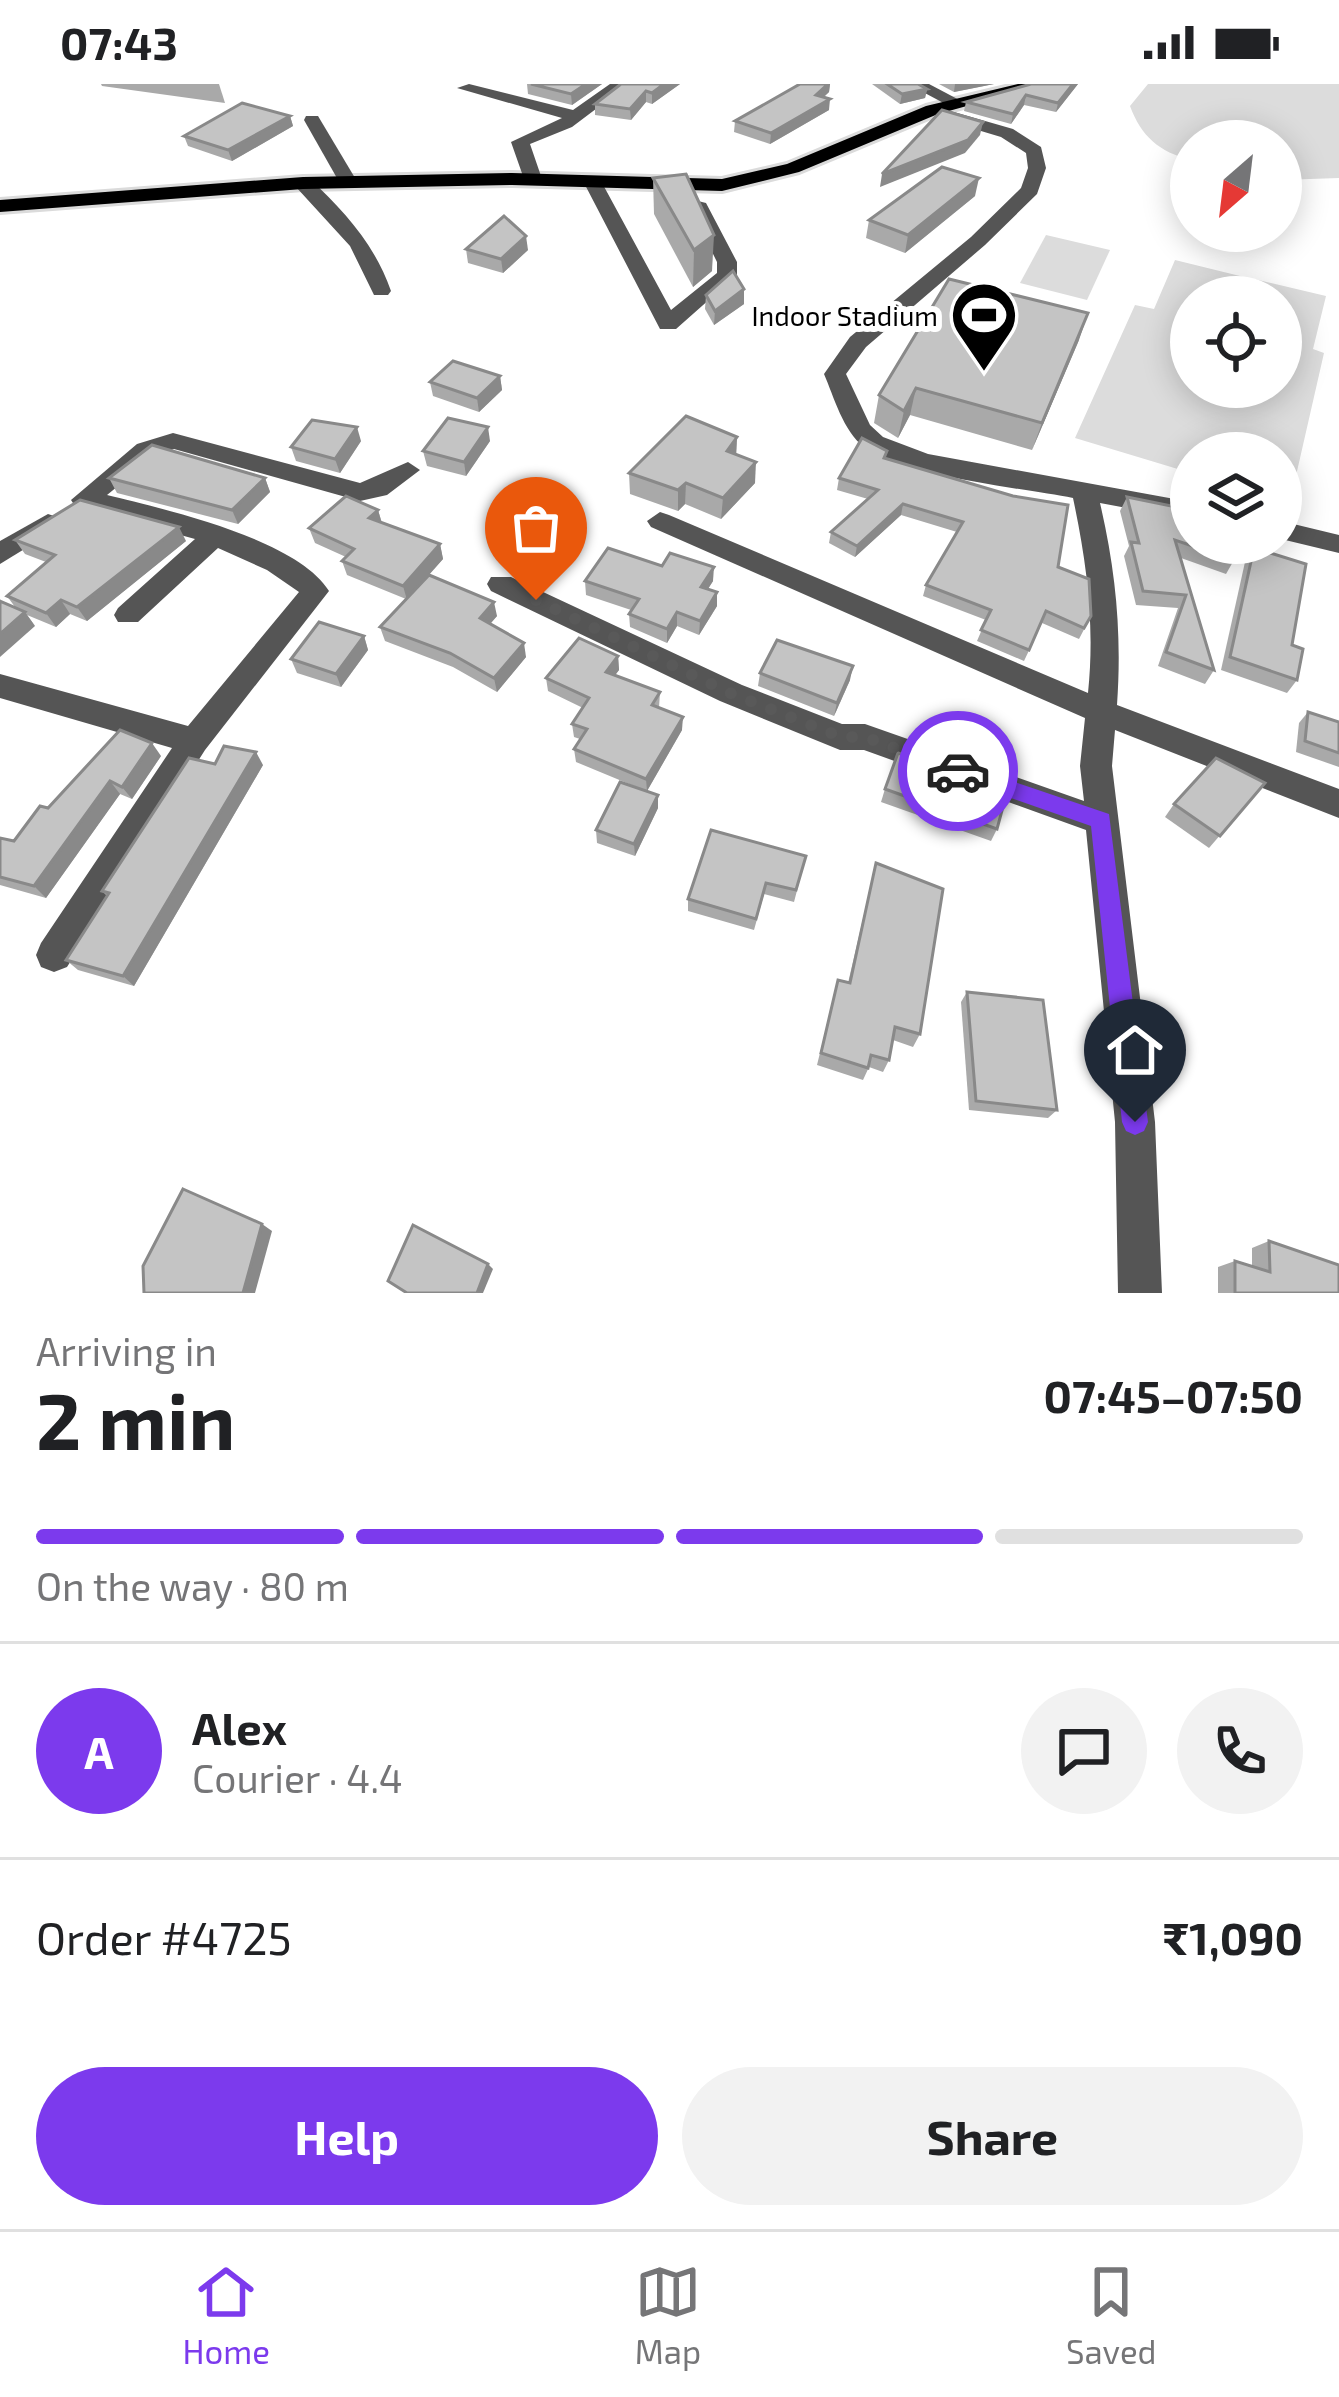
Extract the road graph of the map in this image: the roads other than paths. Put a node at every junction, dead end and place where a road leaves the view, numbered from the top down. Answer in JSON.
{"nodes":[{"id":1,"x":621,"y":84,"type":"edge"},
{"id":2,"x":916,"y":84,"type":"edge"},
{"id":3,"x":1038,"y":84,"type":"edge"},
{"id":4,"x":465,"y":88,"type":"dead end"},
{"id":5,"x":957,"y":103,"type":"junction"},
{"id":6,"x":932,"y":110,"type":"junction"},
{"id":7,"x":576,"y":116,"type":"junction"},
{"id":8,"x":312,"y":120,"type":"dead end"},
{"id":9,"x":533,"y":179,"type":"junction"},
{"id":10,"x":592,"y":182,"type":"junction"},
{"id":11,"x":303,"y":183,"type":"junction"},
{"id":12,"x":349,"y":183,"type":"junction"},
{"id":13,"x":688,"y":186,"type":"junction"},
{"id":14,"x":0,"y":206,"type":"edge"},
{"id":15,"x":381,"y":291,"type":"dead end"},
{"id":16,"x":408,"y":470,"type":"dead end"},
{"id":17,"x":1084,"y":488,"type":"junction"},
{"id":18,"x":84,"y":500,"type":"junction"},
{"id":19,"x":1170,"y":506,"type":"edge"},
{"id":20,"x":660,"y":521,"type":"dead end"},
{"id":21,"x":1302,"y":535,"type":"edge"},
{"id":22,"x":212,"y":538,"type":"junction"},
{"id":23,"x":1339,"y":544,"type":"edge"},
{"id":24,"x":0,"y":554,"type":"edge"},
{"id":25,"x":501,"y":584,"type":"dead end"},
{"id":26,"x":128,"y":615,"type":"dead end"},
{"id":27,"x":0,"y":686,"type":"edge"},
{"id":28,"x":1104,"y":713,"type":"junction"},
{"id":29,"x":194,"y":741,"type":"junction"},
{"id":30,"x":1339,"y":804,"type":"edge"},
{"id":31,"x":1101,"y":820,"type":"junction"},
{"id":32,"x":54,"y":955,"type":"dead end"},
{"id":33,"x":1139,"y":1293,"type":"edge"}],
"edges":[{"from":1,"to":7,"type":"street"},
{"from":2,"to":5,"type":"street"},
{"from":3,"to":5,"type":"main road"},
{"from":4,"to":7,"type":"street"},
{"from":5,"to":6,"type":"main road"},
{"from":6,"to":13,"type":"main road"},
{"from":6,"to":17,"type":"street"},
{"from":7,"to":9,"type":"street"},
{"from":8,"to":12,"type":"street"},
{"from":9,"to":10,"type":"main road"},
{"from":9,"to":12,"type":"main road"},
{"from":10,"to":13,"type":"main road"},
{"from":10,"to":13,"type":"street"},
{"from":11,"to":12,"type":"main road"},
{"from":11,"to":14,"type":"main road"},
{"from":11,"to":15,"type":"street"},
{"from":16,"to":18,"type":"street"},
{"from":17,"to":19,"type":"street"},
{"from":17,"to":28,"type":"street"},
{"from":18,"to":22,"type":"street"},
{"from":18,"to":24,"type":"street"},
{"from":20,"to":28,"type":"street"},
{"from":21,"to":23,"type":"street"},
{"from":22,"to":26,"type":"street"},
{"from":22,"to":29,"type":"street"},
{"from":25,"to":31,"type":"street"},
{"from":27,"to":29,"type":"street"},
{"from":28,"to":30,"type":"street"},
{"from":28,"to":31,"type":"street"},
{"from":29,"to":32,"type":"street"},
{"from":31,"to":33,"type":"street"}]}
